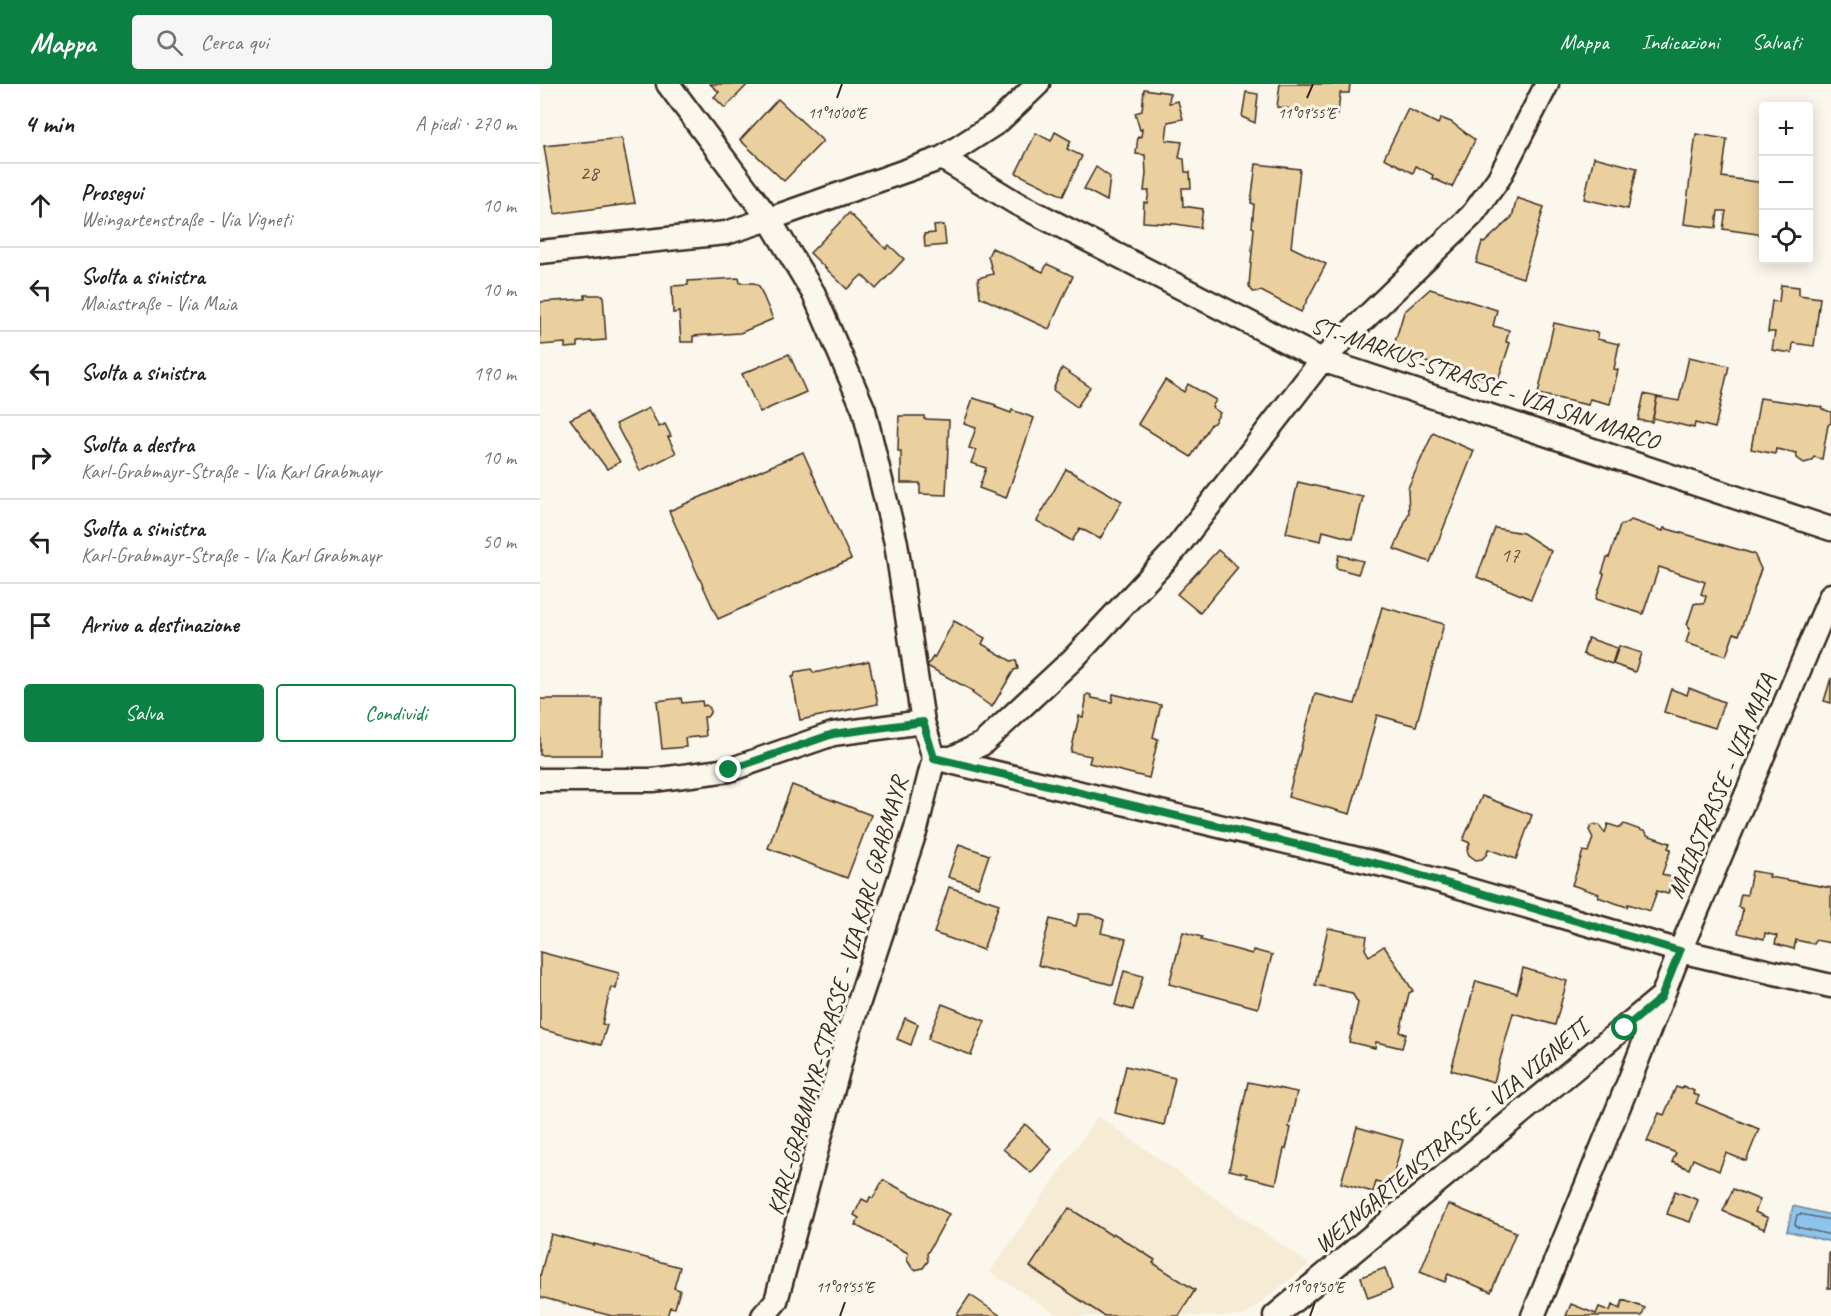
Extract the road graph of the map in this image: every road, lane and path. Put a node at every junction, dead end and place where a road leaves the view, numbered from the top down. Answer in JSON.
{"nodes":[{"id":1,"x":669,"y":84,"type":"edge"},
{"id":2,"x":1038,"y":84,"type":"edge"},
{"id":3,"x":1547,"y":84,"type":"edge"},
{"id":4,"x":942,"y":158,"type":"junction"},
{"id":5,"x":769,"y":219,"type":"junction"},
{"id":6,"x":540,"y":252,"type":"edge"},
{"id":7,"x":1322,"y":360,"type":"junction"},
{"id":8,"x":1831,"y":529,"type":"edge"},
{"id":9,"x":1831,"y":595,"type":"edge"},
{"id":10,"x":923,"y":722,"type":"junction"},
{"id":11,"x":934,"y":758,"type":"junction"},
{"id":12,"x":540,"y":780,"type":"edge"},
{"id":13,"x":1680,"y":951,"type":"junction"},
{"id":14,"x":1831,"y":986,"type":"edge"},
{"id":15,"x":1661,"y":998,"type":"junction"},
{"id":16,"x":776,"y":1311,"type":"edge"},
{"id":17,"x":1275,"y":1316,"type":"edge"},
{"id":18,"x":1533,"y":1316,"type":"edge"}],
"edges":[{"from":1,"to":5,"type":"street","name":"KARL-GRABMAYR-STRASSE - VIA KARL GRABMAYR"},
{"from":2,"to":4,"type":"street"},
{"from":3,"to":7,"type":"street"},
{"from":4,"to":5,"type":"street"},
{"from":4,"to":7,"type":"street","name":"ST.-MARKUS-STRASSE - VIA SAN MARCO"},
{"from":5,"to":6,"type":"street"},
{"from":5,"to":10,"type":"street","name":"KARL-GRABMAYR-STRASSE - VIA KARL GRABMAYR"},
{"from":7,"to":8,"type":"street","name":"ST.-MARKUS-STRASSE - VIA SAN MARCO"},
{"from":7,"to":11,"type":"street"},
{"from":9,"to":13,"type":"street","name":"MAIASTRASSE - VIA MAIA"},
{"from":10,"to":11,"type":"street","name":"KARL-GRABMAYR-STRASSE - VIA KARL GRABMAYR"},
{"from":10,"to":12,"type":"street"},
{"from":11,"to":13,"type":"street"},
{"from":11,"to":16,"type":"street","name":"KARL-GRABMAYR-STRASSE - VIA KARL GRABMAYR"},
{"from":13,"to":14,"type":"street"},
{"from":13,"to":15,"type":"street","name":"MAIASTRASSE - VIA MAIA"},
{"from":15,"to":17,"type":"street","name":"WEINGARTENSTRASSE - VIA VIGNETI"},
{"from":15,"to":18,"type":"street","name":"MAIASTRASSE - VIA MAIA"}]}
